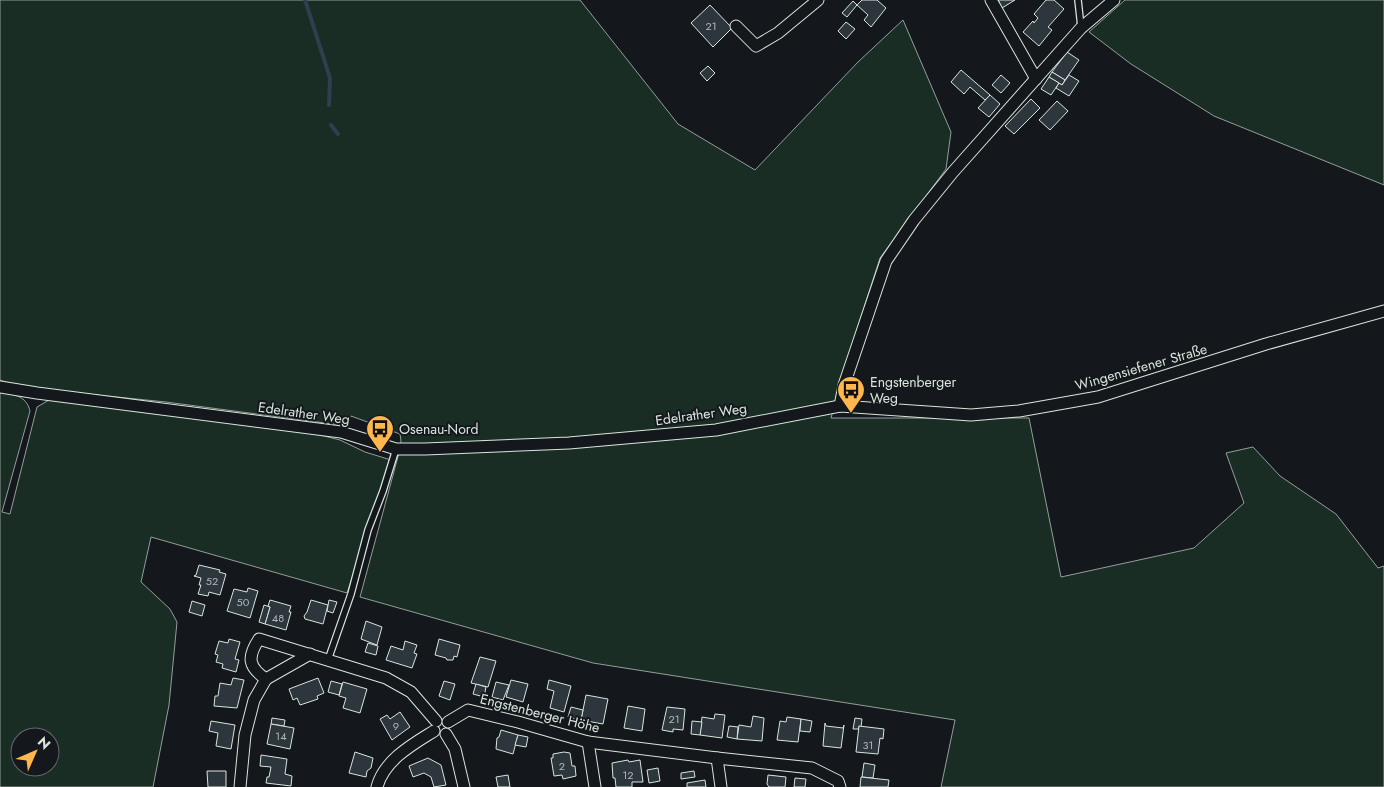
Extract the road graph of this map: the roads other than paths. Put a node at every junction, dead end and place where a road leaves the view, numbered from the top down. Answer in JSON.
{"nodes":[{"id":1,"x":818,"y":0,"type":"edge"},
{"id":2,"x":991,"y":0,"type":"edge"},
{"id":3,"x":1078,"y":0,"type":"edge"},
{"id":4,"x":1114,"y":0,"type":"edge"},
{"id":5,"x":736,"y":26,"type":"dead end"},
{"id":6,"x":1081,"y":28,"type":"junction"},
{"id":7,"x":1036,"y":79,"type":"junction"},
{"id":8,"x":1384,"y":311,"type":"edge"},
{"id":9,"x":0,"y":387,"type":"edge"},
{"id":10,"x":840,"y":406,"type":"junction"},
{"id":11,"x":396,"y":448,"type":"junction"},
{"id":12,"x":310,"y":654,"type":"junction"},
{"id":13,"x":328,"y":660,"type":"junction"},
{"id":14,"x":266,"y":679,"type":"junction"},
{"id":15,"x":441,"y":727,"type":"junction"},
{"id":16,"x":588,"y":742,"type":"junction"},
{"id":17,"x":717,"y":758,"type":"junction"},
{"id":18,"x":240,"y":787,"type":"edge"},
{"id":19,"x":377,"y":787,"type":"edge"},
{"id":20,"x":464,"y":787,"type":"edge"},
{"id":21,"x":594,"y":787,"type":"edge"},
{"id":22,"x":721,"y":787,"type":"edge"},
{"id":23,"x":840,"y":787,"type":"edge"}],
"edges":[{"from":1,"to":5,"type":"street"},
{"from":2,"to":7,"type":"street"},
{"from":3,"to":6,"type":"lane"},
{"from":4,"to":6,"type":"street"},
{"from":6,"to":7,"type":"street"},
{"from":7,"to":10,"type":"street"},
{"from":8,"to":10,"type":"street","name":"Wingensiefener Straße"},
{"from":9,"to":11,"type":"street","name":"Edelrather Weg"},
{"from":10,"to":11,"type":"street","name":"Edelrather Weg"},
{"from":11,"to":13,"type":"lane"},
{"from":12,"to":13,"type":"street"},
{"from":12,"to":14,"type":"street"},
{"from":12,"to":14,"type":"street"},
{"from":13,"to":15,"type":"street"},
{"from":14,"to":18,"type":"street"},
{"from":15,"to":16,"type":"street","name":"Engstenberger Höhe"},
{"from":15,"to":19,"type":"street","name":"Engstenberger Höhe"},
{"from":15,"to":20,"type":"street"},
{"from":16,"to":17,"type":"street","name":"Engstenberger Höhe"},
{"from":16,"to":21,"type":"street"},
{"from":17,"to":22,"type":"street"},
{"from":17,"to":23,"type":"street","name":"Engstenberger Höhe"}]}
